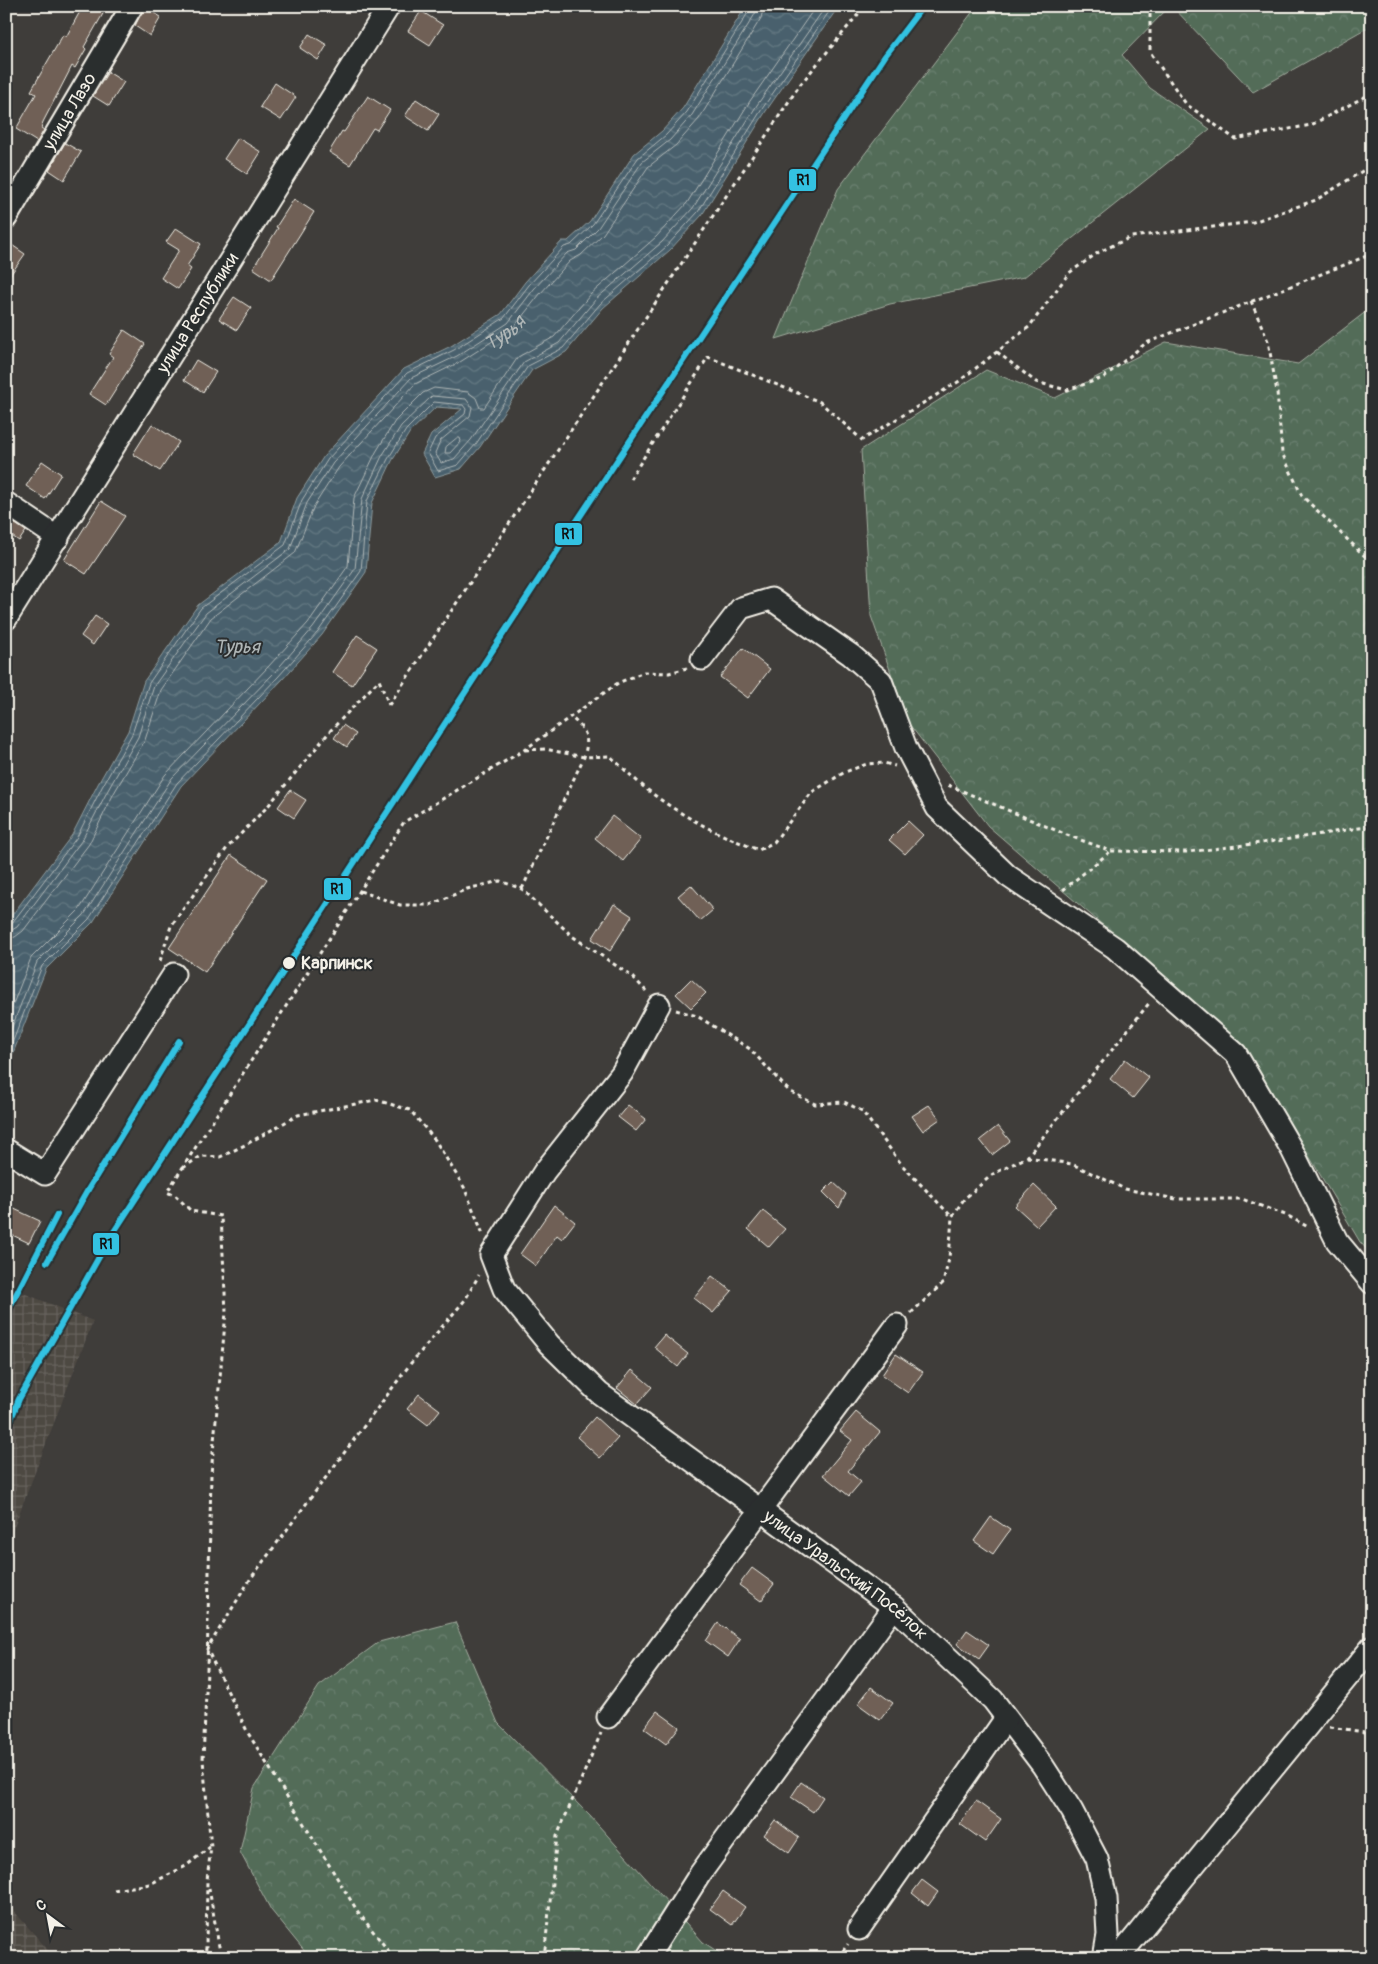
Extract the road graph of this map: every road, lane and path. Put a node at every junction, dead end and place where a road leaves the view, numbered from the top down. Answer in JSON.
{"nodes":[{"id":1,"x":132,"y":6,"type":"edge"},
{"id":2,"x":389,"y":6,"type":"edge"},
{"id":3,"x":865,"y":6,"type":"edge"},
{"id":4,"x":1150,"y":6,"type":"edge"},
{"id":5,"x":1372,"y":94,"type":"edge"},
{"id":6,"x":1372,"y":165,"type":"edge"},
{"id":7,"x":6,"y":218,"type":"edge"},
{"id":8,"x":1372,"y":254,"type":"edge"},
{"id":9,"x":1251,"y":301,"type":"junction"},
{"id":10,"x":997,"y":352,"type":"junction"},
{"id":11,"x":630,"y":479,"type":"dead end"},
{"id":12,"x":6,"y":503,"type":"edge"},
{"id":13,"x":58,"y":538,"type":"junction"},
{"id":14,"x":1372,"y":563,"type":"edge"},
{"id":15,"x":6,"y":619,"type":"edge"},
{"id":16,"x":702,"y":659,"type":"joint"},
{"id":17,"x":571,"y":717,"type":"junction"},
{"id":18,"x":524,"y":750,"type":"junction"},
{"id":19,"x":584,"y":757,"type":"junction"},
{"id":20,"x":918,"y":772,"type":"junction"},
{"id":21,"x":1372,"y":826,"type":"edge"},
{"id":22,"x":1111,"y":851,"type":"junction"},
{"id":23,"x":522,"y":889,"type":"junction"},
{"id":24,"x":360,"y":891,"type":"junction"},
{"id":25,"x":1047,"y":903,"type":"junction"},
{"id":26,"x":174,"y":974,"type":"joint"},
{"id":27,"x":1161,"y":988,"type":"junction"},
{"id":28,"x":659,"y":1005,"type":"junction"},
{"id":29,"x":6,"y":1150,"type":"edge"},
{"id":30,"x":1027,"y":1157,"type":"junction"},
{"id":31,"x":181,"y":1170,"type":"junction"},
{"id":32,"x":952,"y":1217,"type":"junction"},
{"id":33,"x":1337,"y":1241,"type":"junction"},
{"id":34,"x":491,"y":1255,"type":"junction"},
{"id":35,"x":1372,"y":1283,"type":"edge"},
{"id":36,"x":904,"y":1319,"type":"joint"},
{"id":37,"x":760,"y":1509,"type":"junction"},
{"id":38,"x":894,"y":1607,"type":"junction"},
{"id":39,"x":1372,"y":1647,"type":"edge"},
{"id":40,"x":207,"y":1649,"type":"junction"},
{"id":41,"x":608,"y":1717,"type":"joint"},
{"id":42,"x":1006,"y":1718,"type":"junction"},
{"id":43,"x":1309,"y":1724,"type":"junction"},
{"id":44,"x":1372,"y":1732,"type":"edge"},
{"id":45,"x":211,"y":1847,"type":"junction"},
{"id":46,"x":207,"y":1880,"type":"junction"},
{"id":47,"x":114,"y":1890,"type":"dead end"},
{"id":48,"x":859,"y":1929,"type":"dead end"},
{"id":49,"x":204,"y":1958,"type":"edge"},
{"id":50,"x":220,"y":1958,"type":"edge"},
{"id":51,"x":394,"y":1958,"type":"edge"},
{"id":52,"x":544,"y":1958,"type":"edge"},
{"id":53,"x":647,"y":1958,"type":"edge"},
{"id":54,"x":1104,"y":1958,"type":"edge"},
{"id":55,"x":1118,"y":1958,"type":"edge"}],
"edges":[{"from":1,"to":7,"type":"street","name":"улица Лазо"},
{"from":2,"to":13,"type":"street","name":"улица Республики"},
{"from":3,"to":26,"type":"path"},
{"from":4,"to":5,"type":"path"},
{"from":6,"to":10,"type":"path"},
{"from":8,"to":9,"type":"path"},
{"from":9,"to":10,"type":"path"},
{"from":9,"to":14,"type":"path"},
{"from":10,"to":11,"type":"path"},
{"from":12,"to":13,"type":"street"},
{"from":13,"to":15,"type":"street","name":"улица Республики"},
{"from":16,"to":17,"type":"path"},
{"from":16,"to":20,"type":"street"},
{"from":17,"to":18,"type":"path"},
{"from":17,"to":19,"type":"path"},
{"from":18,"to":19,"type":"path"},
{"from":18,"to":24,"type":"path"},
{"from":19,"to":20,"type":"path"},
{"from":19,"to":23,"type":"path"},
{"from":20,"to":22,"type":"path"},
{"from":20,"to":25,"type":"street"},
{"from":21,"to":22,"type":"path"},
{"from":22,"to":25,"type":"path"},
{"from":23,"to":24,"type":"path"},
{"from":23,"to":28,"type":"path"},
{"from":24,"to":31,"type":"path"},
{"from":25,"to":27,"type":"street"},
{"from":26,"to":29,"type":"street"},
{"from":27,"to":30,"type":"path"},
{"from":27,"to":33,"type":"street"},
{"from":28,"to":32,"type":"path"},
{"from":28,"to":34,"type":"street"},
{"from":30,"to":32,"type":"path"},
{"from":30,"to":33,"type":"path"},
{"from":31,"to":34,"type":"path"},
{"from":31,"to":40,"type":"path"},
{"from":32,"to":36,"type":"path"},
{"from":33,"to":35,"type":"street"},
{"from":34,"to":37,"type":"street","name":"улица Уральский Посёлок"},
{"from":34,"to":40,"type":"path"},
{"from":36,"to":37,"type":"street"},
{"from":37,"to":38,"type":"street","name":"улица Уральский Посёлок"},
{"from":37,"to":41,"type":"street"},
{"from":38,"to":42,"type":"street","name":"улица Уральский Посёлок"},
{"from":38,"to":53,"type":"street"},
{"from":39,"to":43,"type":"street"},
{"from":40,"to":45,"type":"path"},
{"from":40,"to":51,"type":"path"},
{"from":41,"to":52,"type":"path"},
{"from":42,"to":48,"type":"street"},
{"from":42,"to":54,"type":"street","name":"улица Уральский Посёлок"},
{"from":43,"to":44,"type":"path"},
{"from":43,"to":55,"type":"street"},
{"from":45,"to":46,"type":"path"},
{"from":45,"to":47,"type":"path"},
{"from":46,"to":49,"type":"path"},
{"from":46,"to":50,"type":"path"}]}
